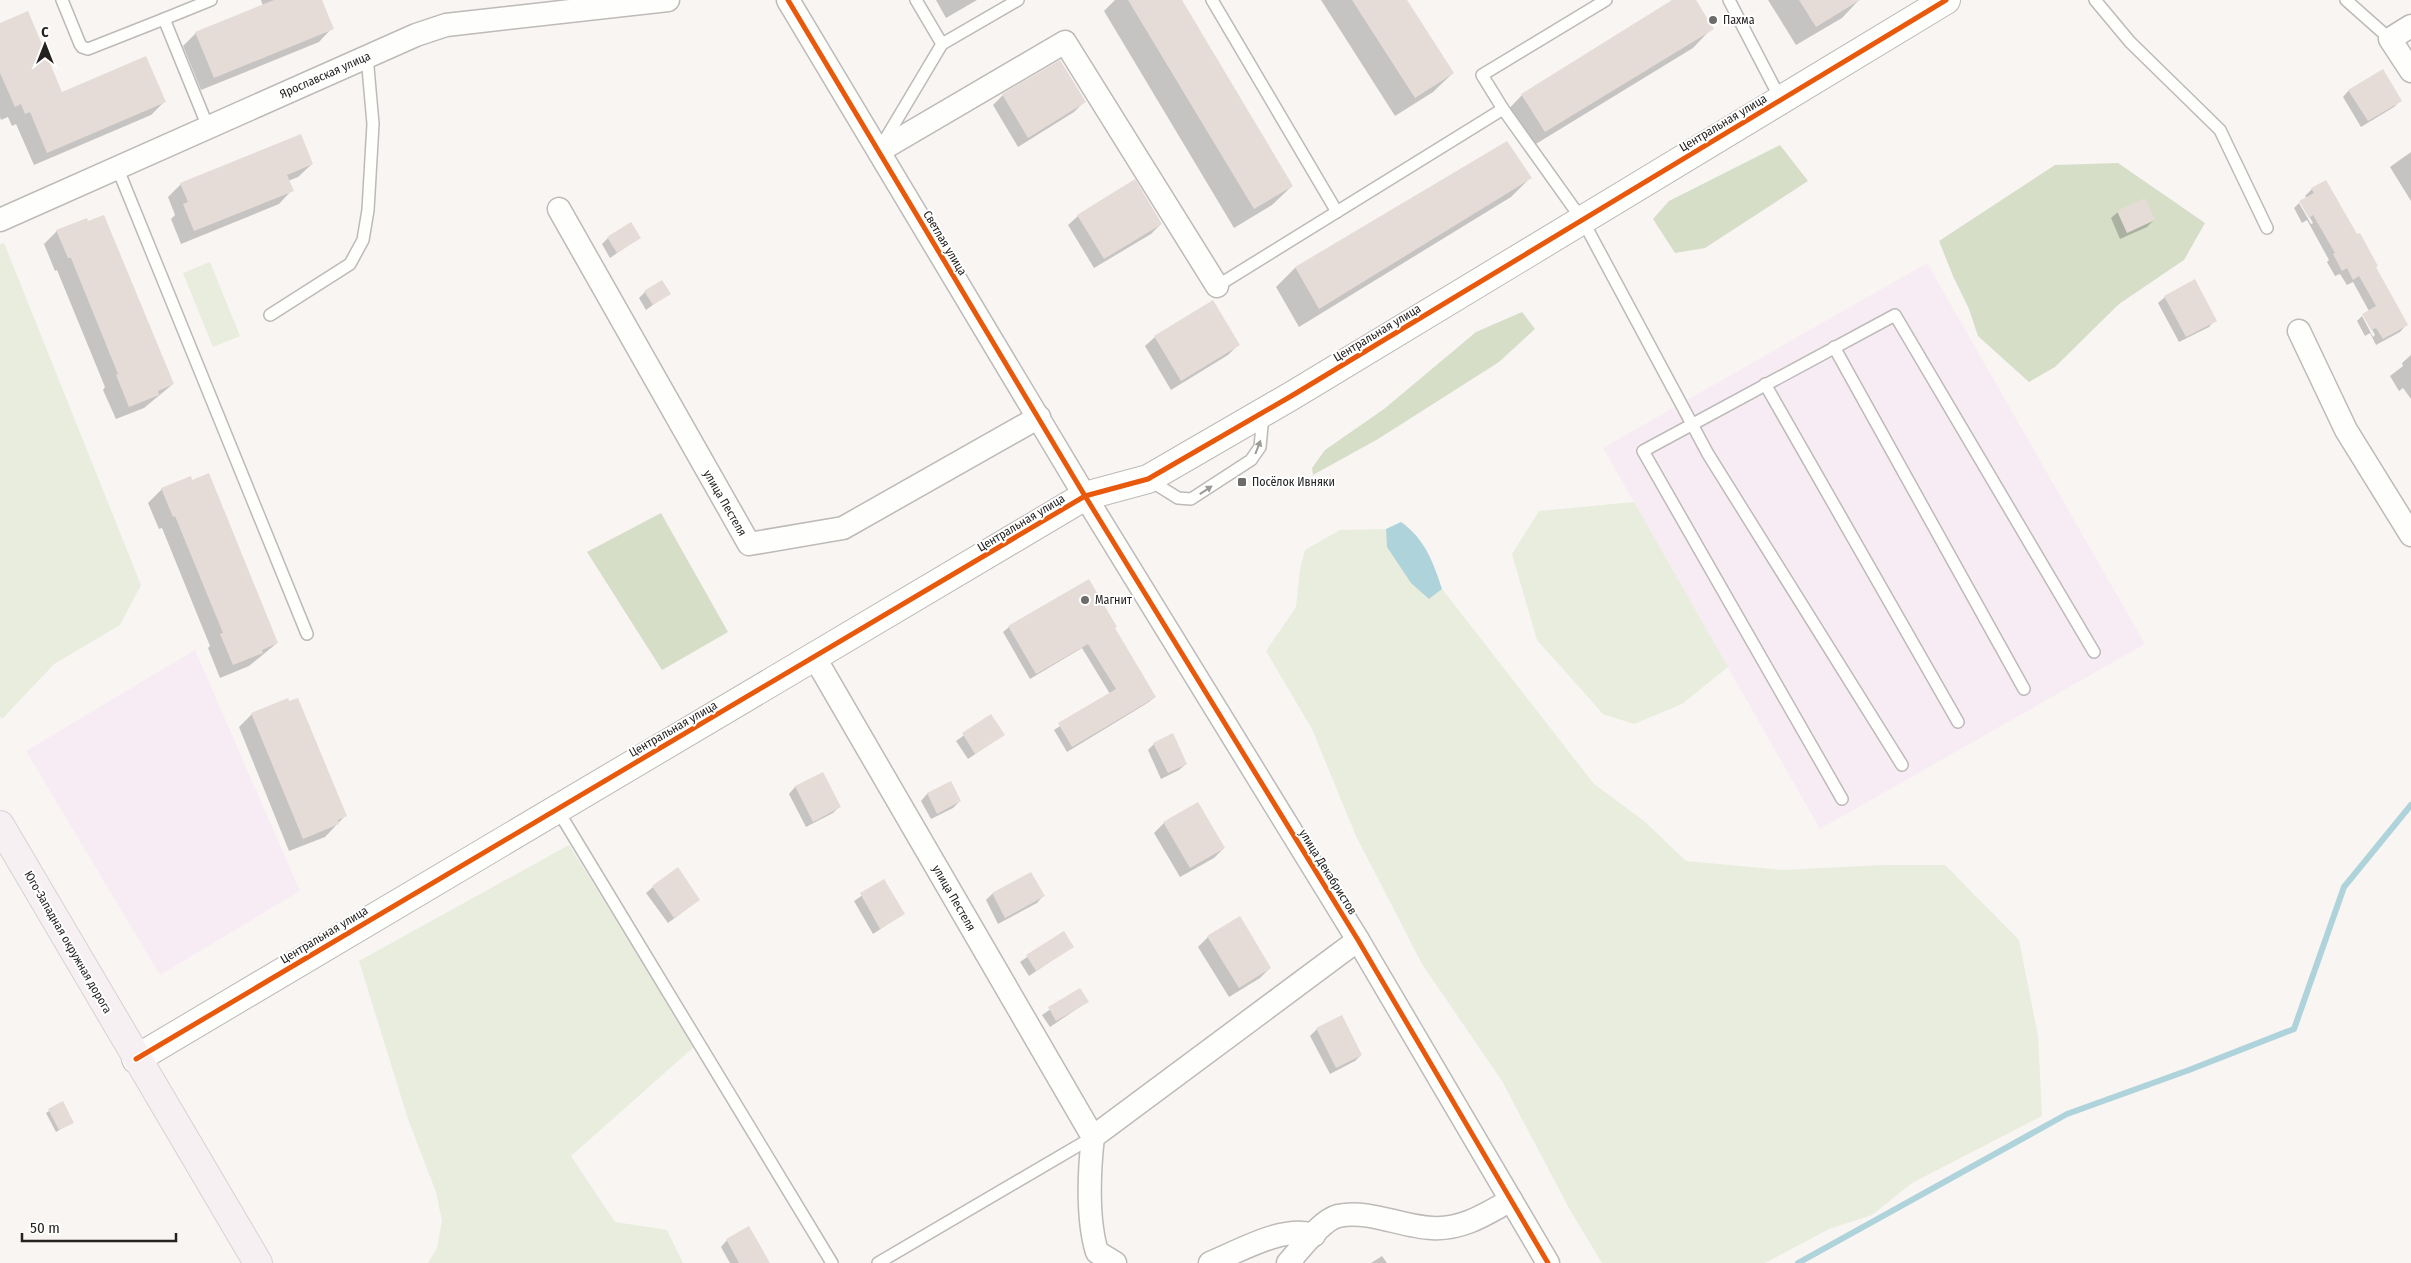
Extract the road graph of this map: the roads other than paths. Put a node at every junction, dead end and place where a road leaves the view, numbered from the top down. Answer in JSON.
{"nodes":[{"id":1,"x":62,"y":0,"type":"edge"},
{"id":2,"x":210,"y":0,"type":"edge"},
{"id":3,"x":668,"y":0,"type":"edge"},
{"id":4,"x":788,"y":0,"type":"edge"},
{"id":5,"x":916,"y":0,"type":"edge"},
{"id":6,"x":1018,"y":0,"type":"edge"},
{"id":7,"x":1212,"y":0,"type":"edge"},
{"id":8,"x":1606,"y":0,"type":"edge"},
{"id":9,"x":1729,"y":0,"type":"edge"},
{"id":10,"x":2095,"y":0,"type":"edge"},
{"id":11,"x":2346,"y":0,"type":"edge"},
{"id":12,"x":1932,"y":3,"type":"edge"},
{"id":13,"x":164,"y":19,"type":"junction"},
{"id":14,"x":2411,"y":26,"type":"edge"},
{"id":15,"x":2390,"y":39,"type":"junction"},
{"id":16,"x":942,"y":44,"type":"junction"},
{"id":17,"x":367,"y":56,"type":"junction"},
{"id":18,"x":2411,"y":71,"type":"edge"},
{"id":19,"x":1781,"y":100,"type":"junction"},
{"id":20,"x":1503,"y":109,"type":"junction"},
{"id":21,"x":208,"y":127,"type":"junction"},
{"id":22,"x":879,"y":151,"type":"junction"},
{"id":23,"x":117,"y":167,"type":"junction"},
{"id":24,"x":559,"y":209,"type":"dead end"},
{"id":25,"x":1337,"y":212,"type":"junction"},
{"id":26,"x":0,"y":220,"type":"edge"},
{"id":27,"x":1583,"y":221,"type":"junction"},
{"id":28,"x":2267,"y":228,"type":"dead end"},
{"id":29,"x":1217,"y":286,"type":"joint"},
{"id":30,"x":270,"y":315,"type":"dead end"},
{"id":31,"x":2299,"y":331,"type":"dead end"},
{"id":32,"x":1834,"y":347,"type":"junction"},
{"id":33,"x":1765,"y":384,"type":"junction"},
{"id":34,"x":1264,"y":412,"type":"junction"},
{"id":35,"x":1038,"y":417,"type":"junction"},
{"id":36,"x":1691,"y":424,"type":"junction"},
{"id":37,"x":1148,"y":479,"type":"junction"},
{"id":38,"x":1085,"y":496,"type":"junction"},
{"id":39,"x":2411,"y":535,"type":"edge"},
{"id":40,"x":307,"y":634,"type":"dead end"},
{"id":41,"x":2094,"y":652,"type":"dead end"},
{"id":42,"x":815,"y":658,"type":"junction"},
{"id":43,"x":2024,"y":689,"type":"dead end"},
{"id":44,"x":1958,"y":722,"type":"dead end"},
{"id":45,"x":1902,"y":765,"type":"dead end"},
{"id":46,"x":1842,"y":799,"type":"dead end"},
{"id":47,"x":557,"y":808,"type":"junction"},
{"id":48,"x":0,"y":825,"type":"edge"},
{"id":49,"x":1358,"y":940,"type":"junction"},
{"id":50,"x":136,"y":1058,"type":"junction"},
{"id":51,"x":1093,"y":1137,"type":"junction"},
{"id":52,"x":1511,"y":1200,"type":"junction"},
{"id":53,"x":1314,"y":1235,"type":"junction"},
{"id":54,"x":258,"y":1263,"type":"edge"},
{"id":55,"x":832,"y":1263,"type":"edge"},
{"id":56,"x":878,"y":1263,"type":"edge"},
{"id":57,"x":1114,"y":1263,"type":"edge"},
{"id":58,"x":1210,"y":1263,"type":"edge"},
{"id":59,"x":1288,"y":1263,"type":"edge"},
{"id":60,"x":1548,"y":1263,"type":"edge"}],
"edges":[{"from":1,"to":13,"type":"lane"},
{"from":2,"to":13,"type":"lane"},
{"from":3,"to":17,"type":"street","name":"Ярославская улица"},
{"from":4,"to":22,"type":"street","name":"Светлая улица"},
{"from":5,"to":16,"type":"lane"},
{"from":6,"to":16,"type":"lane"},
{"from":7,"to":25,"type":"lane"},
{"from":8,"to":20,"type":"lane"},
{"from":9,"to":19,"type":"lane"},
{"from":10,"to":28,"type":"lane"},
{"from":11,"to":15,"type":"lane"},
{"from":12,"to":19,"type":"street","name":"Центральная улица"},
{"from":13,"to":21,"type":"lane"},
{"from":14,"to":15,"type":"street"},
{"from":15,"to":18,"type":"street"},
{"from":16,"to":22,"type":"lane"},
{"from":17,"to":21,"type":"street","name":"Ярославская улица"},
{"from":17,"to":30,"type":"lane"},
{"from":19,"to":27,"type":"street","name":"Центральная улица"},
{"from":20,"to":25,"type":"lane"},
{"from":20,"to":27,"type":"lane"},
{"from":21,"to":23,"type":"street","name":"Ярославская улица"},
{"from":22,"to":29,"type":"street"},
{"from":22,"to":35,"type":"street","name":"Светлая улица"},
{"from":23,"to":26,"type":"street","name":"Ярославская улица"},
{"from":23,"to":40,"type":"lane"},
{"from":24,"to":35,"type":"street","name":"улица Пестеля"},
{"from":25,"to":29,"type":"lane"},
{"from":27,"to":34,"type":"street","name":"Центральная улица"},
{"from":27,"to":36,"type":"lane"},
{"from":31,"to":39,"type":"street"},
{"from":32,"to":33,"type":"lane"},
{"from":32,"to":41,"type":"lane"},
{"from":32,"to":43,"type":"lane"},
{"from":33,"to":36,"type":"lane"},
{"from":33,"to":44,"type":"lane"},
{"from":34,"to":37,"type":"street","name":"Центральная улица"},
{"from":37,"to":34,"type":"lane","one_way":true},
{"from":35,"to":38,"type":"street","name":"Светлая улица"},
{"from":36,"to":45,"type":"lane"},
{"from":36,"to":46,"type":"lane"},
{"from":37,"to":38,"type":"street","name":"Центральная улица"},
{"from":38,"to":42,"type":"street","name":"Центральная улица"},
{"from":38,"to":49,"type":"street","name":"улица Декабристов"},
{"from":42,"to":47,"type":"street","name":"Центральная улица"},
{"from":42,"to":51,"type":"street","name":"улица Пестеля"},
{"from":47,"to":50,"type":"street","name":"Центральная улица"},
{"from":47,"to":55,"type":"lane"},
{"from":48,"to":50,"type":"highway","name":"Юго-Западная окружная дорога"},
{"from":49,"to":51,"type":"street"},
{"from":49,"to":52,"type":"street","name":"улица Декабристов"},
{"from":50,"to":54,"type":"highway"},
{"from":51,"to":56,"type":"lane"},
{"from":51,"to":57,"type":"street"},
{"from":52,"to":53,"type":"street"},
{"from":52,"to":60,"type":"street","name":"улица Декабристов"},
{"from":53,"to":58,"type":"street"},
{"from":53,"to":59,"type":"street"}]}
